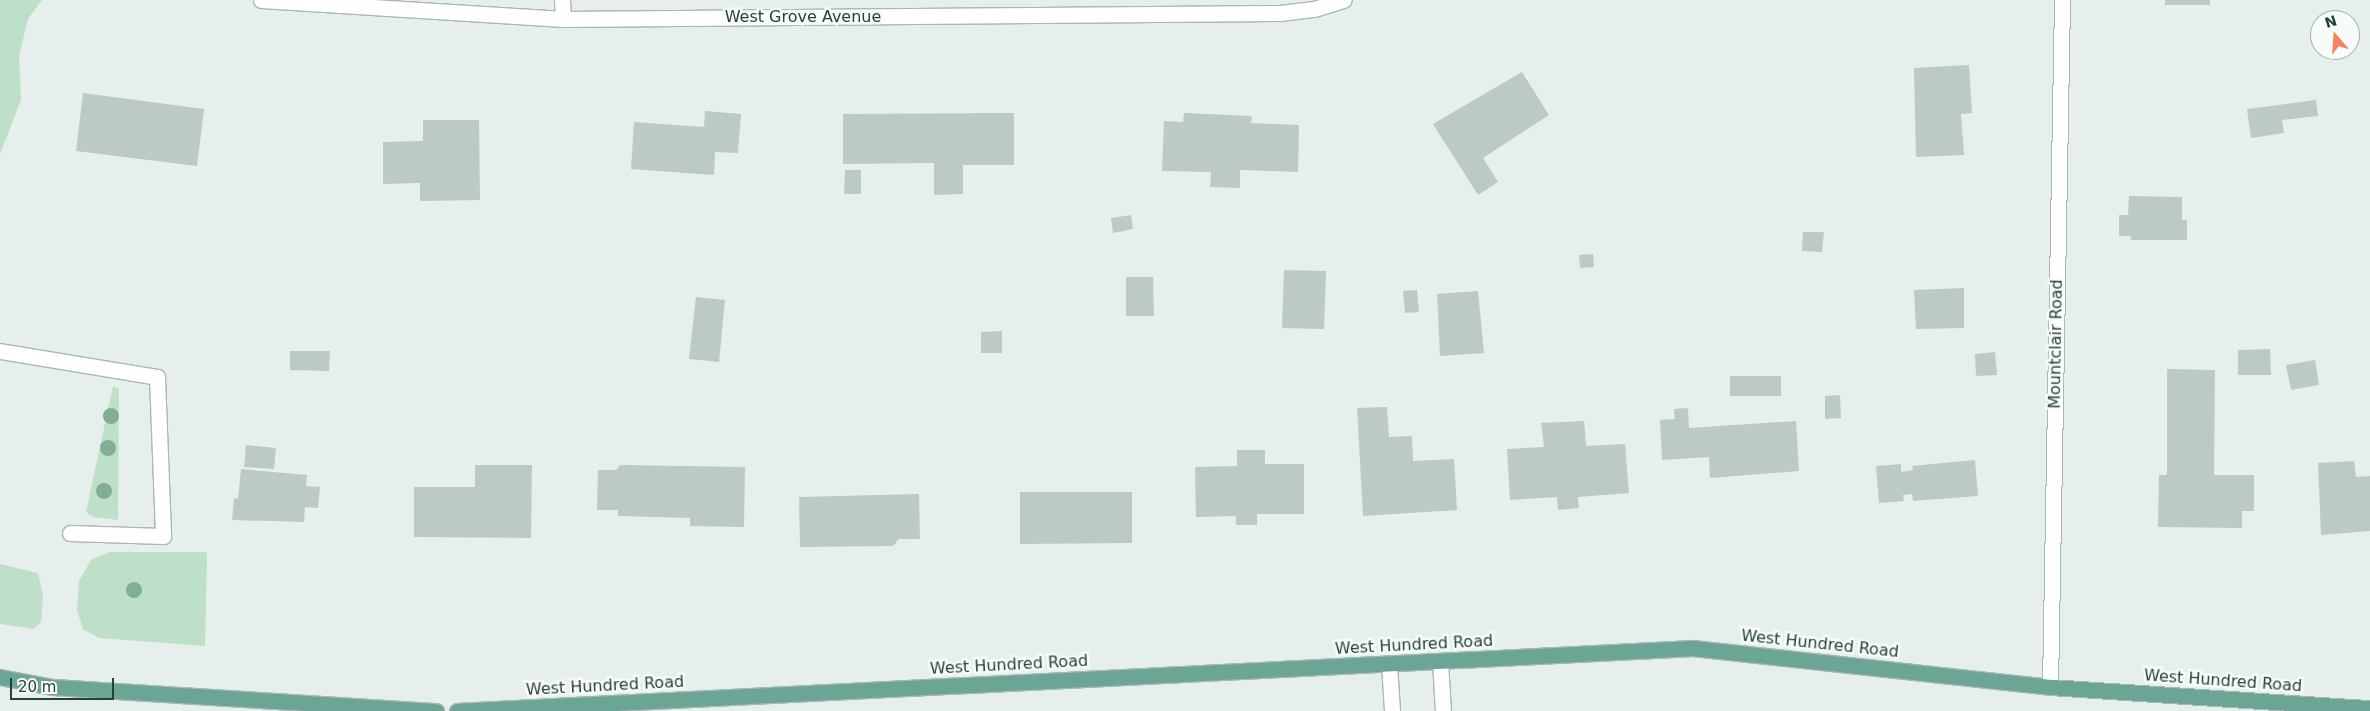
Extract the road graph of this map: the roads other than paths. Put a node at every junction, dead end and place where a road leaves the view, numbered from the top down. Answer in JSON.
{"nodes":[{"id":1,"x":261,"y":0,"type":"edge"},
{"id":2,"x":562,"y":0,"type":"edge"},
{"id":3,"x":1344,"y":0,"type":"edge"},
{"id":4,"x":2062,"y":0,"type":"edge"},
{"id":5,"x":563,"y":19,"type":"junction"},
{"id":6,"x":0,"y":351,"type":"edge"},
{"id":7,"x":70,"y":533,"type":"dead end"},
{"id":8,"x":1440,"y":661,"type":"junction"},
{"id":9,"x":1389,"y":664,"type":"junction"},
{"id":10,"x":0,"y":677,"type":"edge"},
{"id":11,"x":2050,"y":687,"type":"junction"},
{"id":12,"x":2370,"y":708,"type":"edge"},
{"id":13,"x":421,"y":711,"type":"edge"},
{"id":14,"x":436,"y":711,"type":"edge"},
{"id":15,"x":458,"y":711,"type":"edge"},
{"id":16,"x":1392,"y":711,"type":"edge"},
{"id":17,"x":1443,"y":711,"type":"edge"}],
"edges":[{"from":1,"to":5,"type":"street","name":"West Grove Avenue"},
{"from":2,"to":5,"type":"street"},
{"from":3,"to":5,"type":"street","name":"West Grove Avenue"},
{"from":4,"to":11,"type":"street","name":"Mountclair Road"},
{"from":6,"to":7,"type":"street"},
{"from":8,"to":9,"type":"main road","name":"West Hundred Road"},
{"from":8,"to":11,"type":"main road","name":"West Hundred Road"},
{"from":8,"to":17,"type":"street"},
{"from":9,"to":15,"type":"main road","name":"West Hundred Road"},
{"from":9,"to":16,"type":"street"},
{"from":10,"to":13,"type":"main road"},
{"from":11,"to":12,"type":"main road","name":"West Hundred Road"},
{"from":13,"to":14,"type":"main road"}]}
